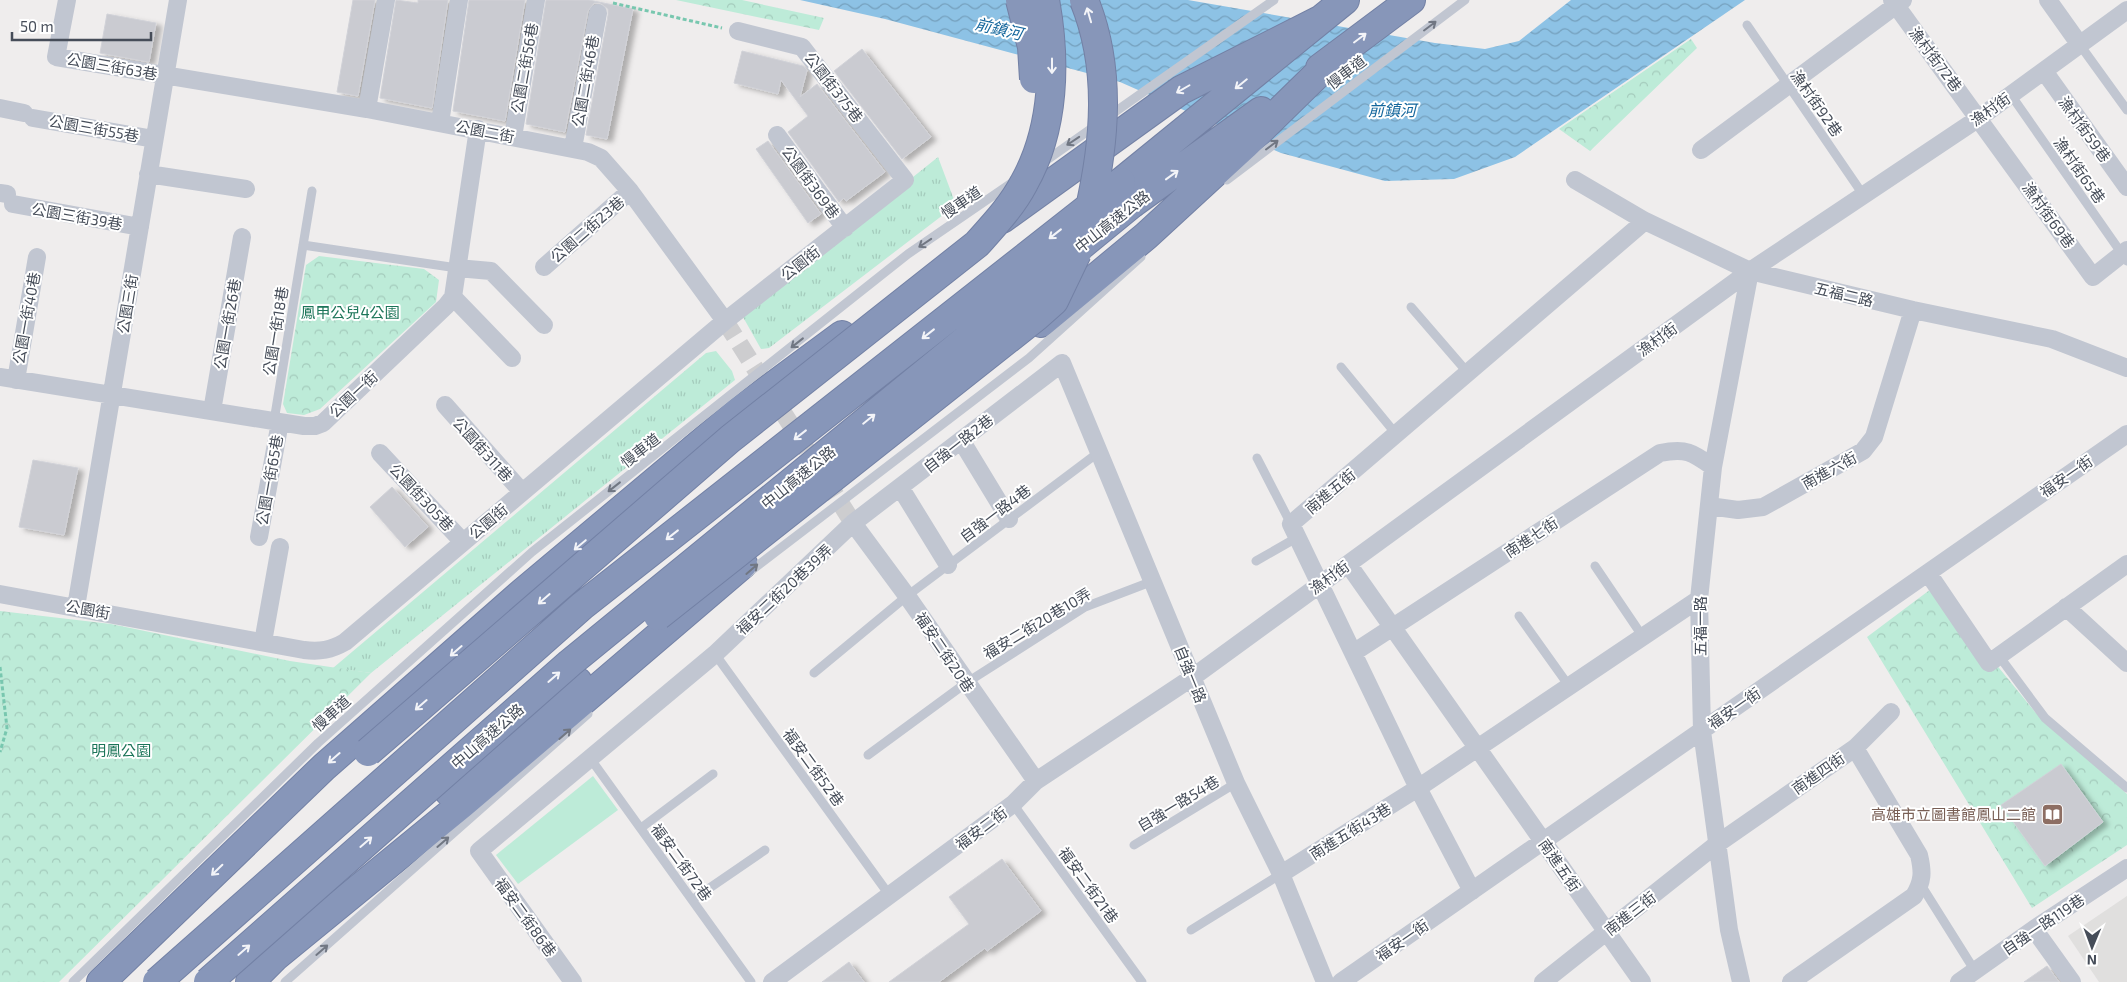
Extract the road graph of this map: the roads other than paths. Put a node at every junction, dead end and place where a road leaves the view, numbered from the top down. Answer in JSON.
{"nodes":[{"id":1,"x":67,"y":0,"type":"edge"},
{"id":2,"x":178,"y":0,"type":"edge"},
{"id":3,"x":386,"y":0,"type":"edge"},
{"id":4,"x":459,"y":0,"type":"edge"},
{"id":5,"x":536,"y":0,"type":"edge"},
{"id":6,"x":1020,"y":0,"type":"edge"},
{"id":7,"x":1045,"y":0,"type":"edge"},
{"id":8,"x":1084,"y":0,"type":"edge"},
{"id":9,"x":1104,"y":0,"type":"edge"},
{"id":10,"x":1274,"y":0,"type":"edge"},
{"id":11,"x":1345,"y":0,"type":"edge"},
{"id":12,"x":1411,"y":0,"type":"edge"},
{"id":13,"x":1465,"y":0,"type":"edge"},
{"id":14,"x":2048,"y":0,"type":"edge"},
{"id":15,"x":1897,"y":2,"type":"edge"},
{"id":16,"x":604,"y":8,"type":"road end"},
{"id":17,"x":2124,"y":19,"type":"edge"},
{"id":18,"x":1320,"y":20,"type":"junction"},
{"id":19,"x":1748,"y":25,"type":"dead end"},
{"id":20,"x":738,"y":32,"type":"road end"},
{"id":21,"x":2080,"y":45,"type":"junction"},
{"id":22,"x":1334,"y":58,"type":"junction"},
{"id":23,"x":2044,"y":71,"type":"junction"},
{"id":24,"x":166,"y":75,"type":"junction"},
{"id":25,"x":1788,"y":85,"type":"junction"},
{"id":26,"x":2011,"y":95,"type":"junction"},
{"id":27,"x":0,"y":108,"type":"edge"},
{"id":28,"x":1138,"y":108,"type":"junction"},
{"id":29,"x":366,"y":109,"type":"junction"},
{"id":30,"x":2127,"y":110,"type":"edge"},
{"id":31,"x":1979,"y":118,"type":"junction"},
{"id":32,"x":440,"y":123,"type":"junction"},
{"id":33,"x":478,"y":129,"type":"junction"},
{"id":34,"x":777,"y":136,"type":"dead end"},
{"id":35,"x":513,"y":137,"type":"junction"},
{"id":36,"x":154,"y":139,"type":"junction"},
{"id":37,"x":573,"y":148,"type":"junction"},
{"id":38,"x":1701,"y":150,"type":"dead end"},
{"id":39,"x":148,"y":174,"type":"junction"},
{"id":40,"x":905,"y":180,"type":"joint"},
{"id":41,"x":1575,"y":180,"type":"dead end"},
{"id":42,"x":1219,"y":187,"type":"dead end"},
{"id":43,"x":2127,"y":187,"type":"edge"},
{"id":44,"x":246,"y":189,"type":"dead end"},
{"id":45,"x":312,"y":191,"type":"dead end"},
{"id":46,"x":630,"y":191,"type":"junction"},
{"id":47,"x":1864,"y":196,"type":"junction"},
{"id":48,"x":7,"y":197,"type":"edge"},
{"id":49,"x":1645,"y":221,"type":"junction"},
{"id":50,"x":140,"y":227,"type":"junction"},
{"id":51,"x":845,"y":228,"type":"junction"},
{"id":52,"x":242,"y":237,"type":"dead end"},
{"id":53,"x":303,"y":245,"type":"junction"},
{"id":54,"x":966,"y":253,"type":"junction"},
{"id":55,"x":1146,"y":253,"type":"dead end"},
{"id":56,"x":2125,"y":255,"type":"edge"},
{"id":57,"x":37,"y":257,"type":"dead end"},
{"id":58,"x":544,"y":267,"type":"dead end"},
{"id":59,"x":457,"y":268,"type":"junction"},
{"id":60,"x":1750,"y":271,"type":"junction"},
{"id":61,"x":453,"y":297,"type":"junction"},
{"id":62,"x":1054,"y":301,"type":"junction"},
{"id":63,"x":1411,"y":307,"type":"dead end"},
{"id":64,"x":1913,"y":310,"type":"junction"},
{"id":65,"x":725,"y":321,"type":"junction"},
{"id":66,"x":544,"y":325,"type":"dead end"},
{"id":67,"x":512,"y":358,"type":"dead end"},
{"id":68,"x":1062,"y":363,"type":"joint"},
{"id":69,"x":1341,"y":367,"type":"dead end"},
{"id":70,"x":2127,"y":368,"type":"edge"},
{"id":71,"x":1468,"y":373,"type":"junction"},
{"id":72,"x":8,"y":379,"type":"edge"},
{"id":73,"x":112,"y":394,"type":"junction"},
{"id":74,"x":445,"y":405,"type":"dead end"},
{"id":75,"x":212,"y":411,"type":"junction"},
{"id":76,"x":277,"y":421,"type":"junction"},
{"id":77,"x":1396,"y":434,"type":"junction"},
{"id":78,"x":2127,"y":434,"type":"edge"},
{"id":79,"x":961,"y":440,"type":"junction"},
{"id":80,"x":1099,"y":452,"type":"junction"},
{"id":81,"x":380,"y":453,"type":"dead end"},
{"id":82,"x":1257,"y":458,"type":"dead end"},
{"id":83,"x":1713,"y":467,"type":"junction"},
{"id":84,"x":900,"y":487,"type":"junction"},
{"id":85,"x":522,"y":492,"type":"junction"},
{"id":86,"x":1709,"y":506,"type":"junction"},
{"id":87,"x":1009,"y":519,"type":"junction"},
{"id":88,"x":853,"y":524,"type":"junction"},
{"id":89,"x":1296,"y":533,"type":"junction"},
{"id":90,"x":259,"y":537,"type":"dead end"},
{"id":91,"x":463,"y":542,"type":"junction"},
{"id":92,"x":280,"y":548,"type":"dead end"},
{"id":93,"x":1256,"y":560,"type":"dead end"},
{"id":94,"x":1348,"y":564,"type":"junction"},
{"id":95,"x":2127,"y":564,"type":"edge"},
{"id":96,"x":948,"y":565,"type":"junction"},
{"id":97,"x":1595,"y":566,"type":"dead end"},
{"id":98,"x":1928,"y":573,"type":"junction"},
{"id":99,"x":1153,"y":581,"type":"junction"},
{"id":100,"x":738,"y":582,"type":"dead end"},
{"id":101,"x":1320,"y":584,"type":"junction"},
{"id":102,"x":0,"y":594,"type":"edge"},
{"id":103,"x":907,"y":596,"type":"junction"},
{"id":104,"x":1699,"y":599,"type":"junction"},
{"id":105,"x":76,"y":607,"type":"junction"},
{"id":106,"x":2066,"y":607,"type":"junction"},
{"id":107,"x":1519,"y":616,"type":"dead end"},
{"id":108,"x":1392,"y":626,"type":"junction"},
{"id":109,"x":1643,"y":637,"type":"junction"},
{"id":110,"x":263,"y":642,"type":"junction"},
{"id":111,"x":1353,"y":653,"type":"junction"},
{"id":112,"x":715,"y":654,"type":"junction"},
{"id":113,"x":1994,"y":659,"type":"junction"},
{"id":114,"x":2127,"y":663,"type":"edge"},
{"id":115,"x":814,"y":673,"type":"dead end"},
{"id":116,"x":1192,"y":678,"type":"junction"},
{"id":117,"x":966,"y":683,"type":"junction"},
{"id":118,"x":1569,"y":686,"type":"junction"},
{"id":119,"x":597,"y":706,"type":"dead end"},
{"id":120,"x":1891,"y":712,"type":"dead end"},
{"id":121,"x":1702,"y":731,"type":"junction"},
{"id":122,"x":1477,"y":748,"type":"junction"},
{"id":123,"x":1855,"y":748,"type":"junction"},
{"id":124,"x":868,"y":755,"type":"dead end"},
{"id":125,"x":590,"y":758,"type":"junction"},
{"id":126,"x":712,"y":774,"type":"dead end"},
{"id":127,"x":1036,"y":781,"type":"junction"},
{"id":128,"x":1236,"y":783,"type":"junction"},
{"id":129,"x":1418,"y":788,"type":"junction"},
{"id":130,"x":2127,"y":788,"type":"edge"},
{"id":131,"x":1013,"y":804,"type":"junction"},
{"id":132,"x":641,"y":828,"type":"junction"},
{"id":133,"x":1543,"y":841,"type":"junction"},
{"id":134,"x":1717,"y":844,"type":"junction"},
{"id":135,"x":1134,"y":845,"type":"dead end"},
{"id":136,"x":765,"y":850,"type":"dead end"},
{"id":137,"x":479,"y":851,"type":"joint"},
{"id":138,"x":2127,"y":868,"type":"edge"},
{"id":139,"x":1281,"y":874,"type":"junction"},
{"id":140,"x":1921,"y":885,"type":"junction"},
{"id":141,"x":1472,"y":891,"type":"junction"},
{"id":142,"x":890,"y":896,"type":"junction"},
{"id":143,"x":692,"y":900,"type":"junction"},
{"id":144,"x":2034,"y":929,"type":"junction"},
{"id":145,"x":1191,"y":930,"type":"dead end"},
{"id":146,"x":1607,"y":932,"type":"junction"},
{"id":147,"x":275,"y":957,"type":"junction"},
{"id":148,"x":1975,"y":971,"type":"junction"},
{"id":149,"x":73,"y":982,"type":"edge"},
{"id":150,"x":101,"y":982,"type":"edge"},
{"id":151,"x":119,"y":982,"type":"edge"},
{"id":152,"x":157,"y":982,"type":"edge"},
{"id":153,"x":208,"y":982,"type":"edge"},
{"id":154,"x":250,"y":982,"type":"edge"},
{"id":155,"x":285,"y":982,"type":"edge"},
{"id":156,"x":573,"y":982,"type":"edge"},
{"id":157,"x":751,"y":982,"type":"edge"},
{"id":158,"x":772,"y":982,"type":"edge"},
{"id":159,"x":1142,"y":982,"type":"edge"},
{"id":160,"x":1325,"y":982,"type":"edge"},
{"id":161,"x":1342,"y":982,"type":"edge"},
{"id":162,"x":1543,"y":982,"type":"edge"},
{"id":163,"x":1642,"y":982,"type":"edge"},
{"id":164,"x":1741,"y":982,"type":"edge"},
{"id":165,"x":1791,"y":982,"type":"edge"},
{"id":166,"x":1959,"y":982,"type":"edge"},
{"id":167,"x":2072,"y":982,"type":"edge"}],
"edges":[{"from":1,"to":24,"type":"street","name":"公園三街63巷"},
{"from":2,"to":24,"type":"street","name":"公園三街"},
{"from":3,"to":29,"type":"street"},
{"from":4,"to":32,"type":"street"},
{"from":5,"to":35,"type":"street","name":"公園二街56巷"},
{"from":6,"to":54,"type":"highway","bridge":true},
{"from":7,"to":54,"type":"highway","one_way":true,"bridge":true},
{"from":62,"to":8,"type":"highway","one_way":true,"bridge":true},
{"from":9,"to":62,"type":"highway","bridge":true},
{"from":10,"to":28,"type":"lane","name":"慢車道"},
{"from":11,"to":18,"type":"highway","name":"中山高速公路"},
{"from":22,"to":12,"type":"highway","name":"中山高速公路","one_way":true},
{"from":42,"to":13,"type":"lane","name":"慢車道","one_way":true},
{"from":14,"to":21,"type":"street"},
{"from":15,"to":25,"type":"street"},
{"from":15,"to":31,"type":"street","name":"漁村街72巷"},
{"from":16,"to":37,"type":"street","name":"公園二街46巷"},
{"from":17,"to":21,"type":"street","name":"漁村街"},
{"from":18,"to":28,"type":"highway","one_way":true},
{"from":18,"to":152,"type":"highway","name":"中山高速公路","one_way":true,"bridge":true},
{"from":19,"to":25,"type":"lane","name":"漁村街92巷"},
{"from":20,"to":40,"type":"street","name":"公園街375巷"},
{"from":21,"to":23,"type":"street","name":"漁村街"},
{"from":21,"to":30,"type":"lane"},
{"from":22,"to":147,"type":"highway"},
{"from":153,"to":22,"type":"highway","name":"中山高速公路","one_way":true,"bridge":true},
{"from":23,"to":26,"type":"street","name":"漁村街"},
{"from":23,"to":43,"type":"street","name":"漁村街59巷"},
{"from":24,"to":29,"type":"street","name":"公園二街"},
{"from":24,"to":36,"type":"street","name":"公園三街"},
{"from":25,"to":38,"type":"street"},
{"from":25,"to":47,"type":"lane","name":"漁村街92巷"},
{"from":26,"to":31,"type":"street","name":"漁村街"},
{"from":26,"to":56,"type":"lane","name":"漁村街65巷"},
{"from":27,"to":36,"type":"street","name":"公園三街55巷"},
{"from":28,"to":149,"type":"lane","name":"慢車道","one_way":true},
{"from":28,"to":150,"type":"highway","one_way":true},
{"from":29,"to":32,"type":"street","name":"公園二街"},
{"from":31,"to":47,"type":"street","name":"漁村街"},
{"from":31,"to":56,"type":"street","name":"漁村街69巷"},
{"from":32,"to":33,"type":"street","name":"公園二街"},
{"from":33,"to":35,"type":"street","name":"公園二街"},
{"from":33,"to":59,"type":"street"},
{"from":34,"to":51,"type":"street","name":"公園街369巷"},
{"from":35,"to":37,"type":"street","name":"公園二街"},
{"from":36,"to":39,"type":"street","name":"公園三街"},
{"from":37,"to":46,"type":"street","name":"公園二街"},
{"from":39,"to":44,"type":"street"},
{"from":39,"to":50,"type":"street","name":"公園三街"},
{"from":40,"to":51,"type":"street","name":"公園街"},
{"from":41,"to":49,"type":"street","name":"五福二路"},
{"from":45,"to":53,"type":"lane","name":"公園一街18巷"},
{"from":46,"to":58,"type":"street","name":"公園二街23巷"},
{"from":46,"to":65,"type":"street","name":"公園二街"},
{"from":47,"to":60,"type":"street","name":"漁村街"},
{"from":48,"to":50,"type":"street","name":"公園三街39巷"},
{"from":49,"to":60,"type":"street","name":"五福二路"},
{"from":49,"to":71,"type":"street","name":"南進五街"},
{"from":50,"to":73,"type":"street","name":"公園三街"},
{"from":51,"to":65,"type":"street","name":"公園街"},
{"from":52,"to":75,"type":"street","name":"公園一街26巷"},
{"from":53,"to":59,"type":"lane"},
{"from":53,"to":76,"type":"lane","name":"公園一街18巷"},
{"from":54,"to":151,"type":"highway","one_way":true,"bridge":true},
{"from":100,"to":55,"type":"lane","one_way":true},
{"from":57,"to":72,"type":"street","name":"公園一街40巷"},
{"from":59,"to":61,"type":"street"},
{"from":59,"to":66,"type":"street"},
{"from":60,"to":64,"type":"street","name":"五福二路"},
{"from":60,"to":83,"type":"street","name":"五福一路"},
{"from":60,"to":94,"type":"street","name":"漁村街"},
{"from":61,"to":67,"type":"street"},
{"from":61,"to":76,"type":"street","name":"公園一街"},
{"from":62,"to":147,"type":"highway","bridge":true},
{"from":63,"to":71,"type":"lane"},
{"from":64,"to":70,"type":"street","name":"五福二路"},
{"from":64,"to":86,"type":"street","name":"南進六街"},
{"from":65,"to":85,"type":"street","name":"公園街"},
{"from":68,"to":79,"type":"street","name":"自強一路2巷"},
{"from":68,"to":80,"type":"street","name":"自強一路"},
{"from":69,"to":77,"type":"lane"},
{"from":71,"to":77,"type":"street","name":"南進五街"},
{"from":72,"to":73,"type":"street","name":"公園一街"},
{"from":73,"to":75,"type":"street","name":"公園一街"},
{"from":73,"to":105,"type":"street","name":"公園三街"},
{"from":74,"to":85,"type":"street","name":"公園街311巷"},
{"from":75,"to":76,"type":"street","name":"公園一街"},
{"from":76,"to":90,"type":"street","name":"公園一街65巷"},
{"from":77,"to":89,"type":"street","name":"南進五街"},
{"from":78,"to":98,"type":"street","name":"福安一街"},
{"from":79,"to":84,"type":"street","name":"自強一路2巷"},
{"from":79,"to":87,"type":"street"},
{"from":80,"to":87,"type":"lane","name":"自強一路4巷"},
{"from":80,"to":99,"type":"street","name":"自強一路"},
{"from":81,"to":91,"type":"street","name":"公園街305巷"},
{"from":82,"to":89,"type":"lane"},
{"from":83,"to":86,"type":"street","name":"五福一路"},
{"from":83,"to":108,"type":"street","name":"南進七街"},
{"from":84,"to":88,"type":"street","name":"自強一路2巷"},
{"from":84,"to":96,"type":"street"},
{"from":85,"to":91,"type":"street","name":"公園街"},
{"from":86,"to":104,"type":"street","name":"五福一路"},
{"from":87,"to":96,"type":"lane","name":"自強一路4巷"},
{"from":88,"to":103,"type":"street","name":"福安二街20巷"},
{"from":88,"to":112,"type":"street","name":"福安二街20巷39弄"},
{"from":89,"to":93,"type":"lane"},
{"from":89,"to":101,"type":"street"},
{"from":91,"to":110,"type":"street","name":"公園街"},
{"from":92,"to":110,"type":"street"},
{"from":94,"to":101,"type":"street","name":"漁村街"},
{"from":94,"to":108,"type":"street","name":"南進五街"},
{"from":95,"to":106,"type":"street"},
{"from":96,"to":103,"type":"lane","name":"自強一路4巷"},
{"from":97,"to":109,"type":"lane"},
{"from":98,"to":113,"type":"street"},
{"from":98,"to":121,"type":"street","name":"福安一街"},
{"from":99,"to":116,"type":"street","name":"自強一路"},
{"from":99,"to":117,"type":"lane","name":"福安二街20巷10弄"},
{"from":101,"to":111,"type":"street"},
{"from":101,"to":116,"type":"street","name":"漁村街"},
{"from":102,"to":105,"type":"street","name":"公園街"},
{"from":103,"to":115,"type":"lane","name":"自強一路4巷"},
{"from":103,"to":117,"type":"street","name":"福安二街20巷"},
{"from":104,"to":109,"type":"street"},
{"from":104,"to":121,"type":"street","name":"五福一路"},
{"from":105,"to":110,"type":"street","name":"公園街"},
{"from":106,"to":113,"type":"street"},
{"from":106,"to":114,"type":"street"},
{"from":107,"to":118,"type":"lane"},
{"from":108,"to":111,"type":"street","name":"南進七街"},
{"from":108,"to":122,"type":"street","name":"南進五街"},
{"from":109,"to":118,"type":"street"},
{"from":111,"to":129,"type":"street"},
{"from":112,"to":125,"type":"street","name":"福安二街20巷39弄"},
{"from":112,"to":142,"type":"lane","name":"福安二街52巷"},
{"from":113,"to":130,"type":"lane"},
{"from":116,"to":127,"type":"street","name":"福安二街"},
{"from":116,"to":128,"type":"street","name":"自強一路"},
{"from":117,"to":124,"type":"lane","name":"福安二街20巷10弄"},
{"from":117,"to":127,"type":"street","name":"福安二街20巷"},
{"from":118,"to":122,"type":"street"},
{"from":155,"to":119,"type":"lane","one_way":true},
{"from":120,"to":123,"type":"street"},
{"from":121,"to":133,"type":"street","name":"福安一街"},
{"from":121,"to":134,"type":"street","name":"五福一路"},
{"from":122,"to":129,"type":"street"},
{"from":122,"to":133,"type":"street","name":"南進五街"},
{"from":123,"to":134,"type":"street","name":"南進四街"},
{"from":123,"to":140,"type":"street","name":"南進四街"},
{"from":125,"to":132,"type":"lane","name":"福安二街72巷"},
{"from":125,"to":137,"type":"street","name":"福安二街20巷39弄"},
{"from":126,"to":132,"type":"lane"},
{"from":127,"to":131,"type":"street","name":"福安二街"},
{"from":128,"to":135,"type":"lane","name":"自強一路54巷"},
{"from":128,"to":139,"type":"street","name":"自強一路"},
{"from":129,"to":139,"type":"street","name":"南進五街43巷"},
{"from":129,"to":141,"type":"street"},
{"from":131,"to":142,"type":"street","name":"福安二街"},
{"from":131,"to":159,"type":"lane","name":"福安二街21巷"},
{"from":132,"to":143,"type":"lane","name":"福安二街72巷"},
{"from":133,"to":141,"type":"street","name":"福安一街"},
{"from":133,"to":146,"type":"street","name":"南進五街"},
{"from":134,"to":146,"type":"street","name":"南進三街"},
{"from":134,"to":164,"type":"street","name":"五福一路"},
{"from":136,"to":143,"type":"lane"},
{"from":137,"to":156,"type":"street","name":"福安二街86巷"},
{"from":138,"to":144,"type":"street","name":"自強一路119巷"},
{"from":139,"to":145,"type":"lane"},
{"from":139,"to":160,"type":"street","name":"自強一路"},
{"from":140,"to":148,"type":"lane"},
{"from":140,"to":165,"type":"street"},
{"from":141,"to":161,"type":"street","name":"福安一街"},
{"from":142,"to":158,"type":"street","name":"福安二街"},
{"from":143,"to":157,"type":"lane","name":"福安二街72巷"},
{"from":144,"to":148,"type":"street","name":"自強一路119巷"},
{"from":144,"to":167,"type":"street"},
{"from":146,"to":162,"type":"street","name":"南進三街"},
{"from":146,"to":163,"type":"street","name":"南進五街"},
{"from":147,"to":154,"type":"highway"},
{"from":148,"to":166,"type":"street","name":"自強一路119巷"}]}
